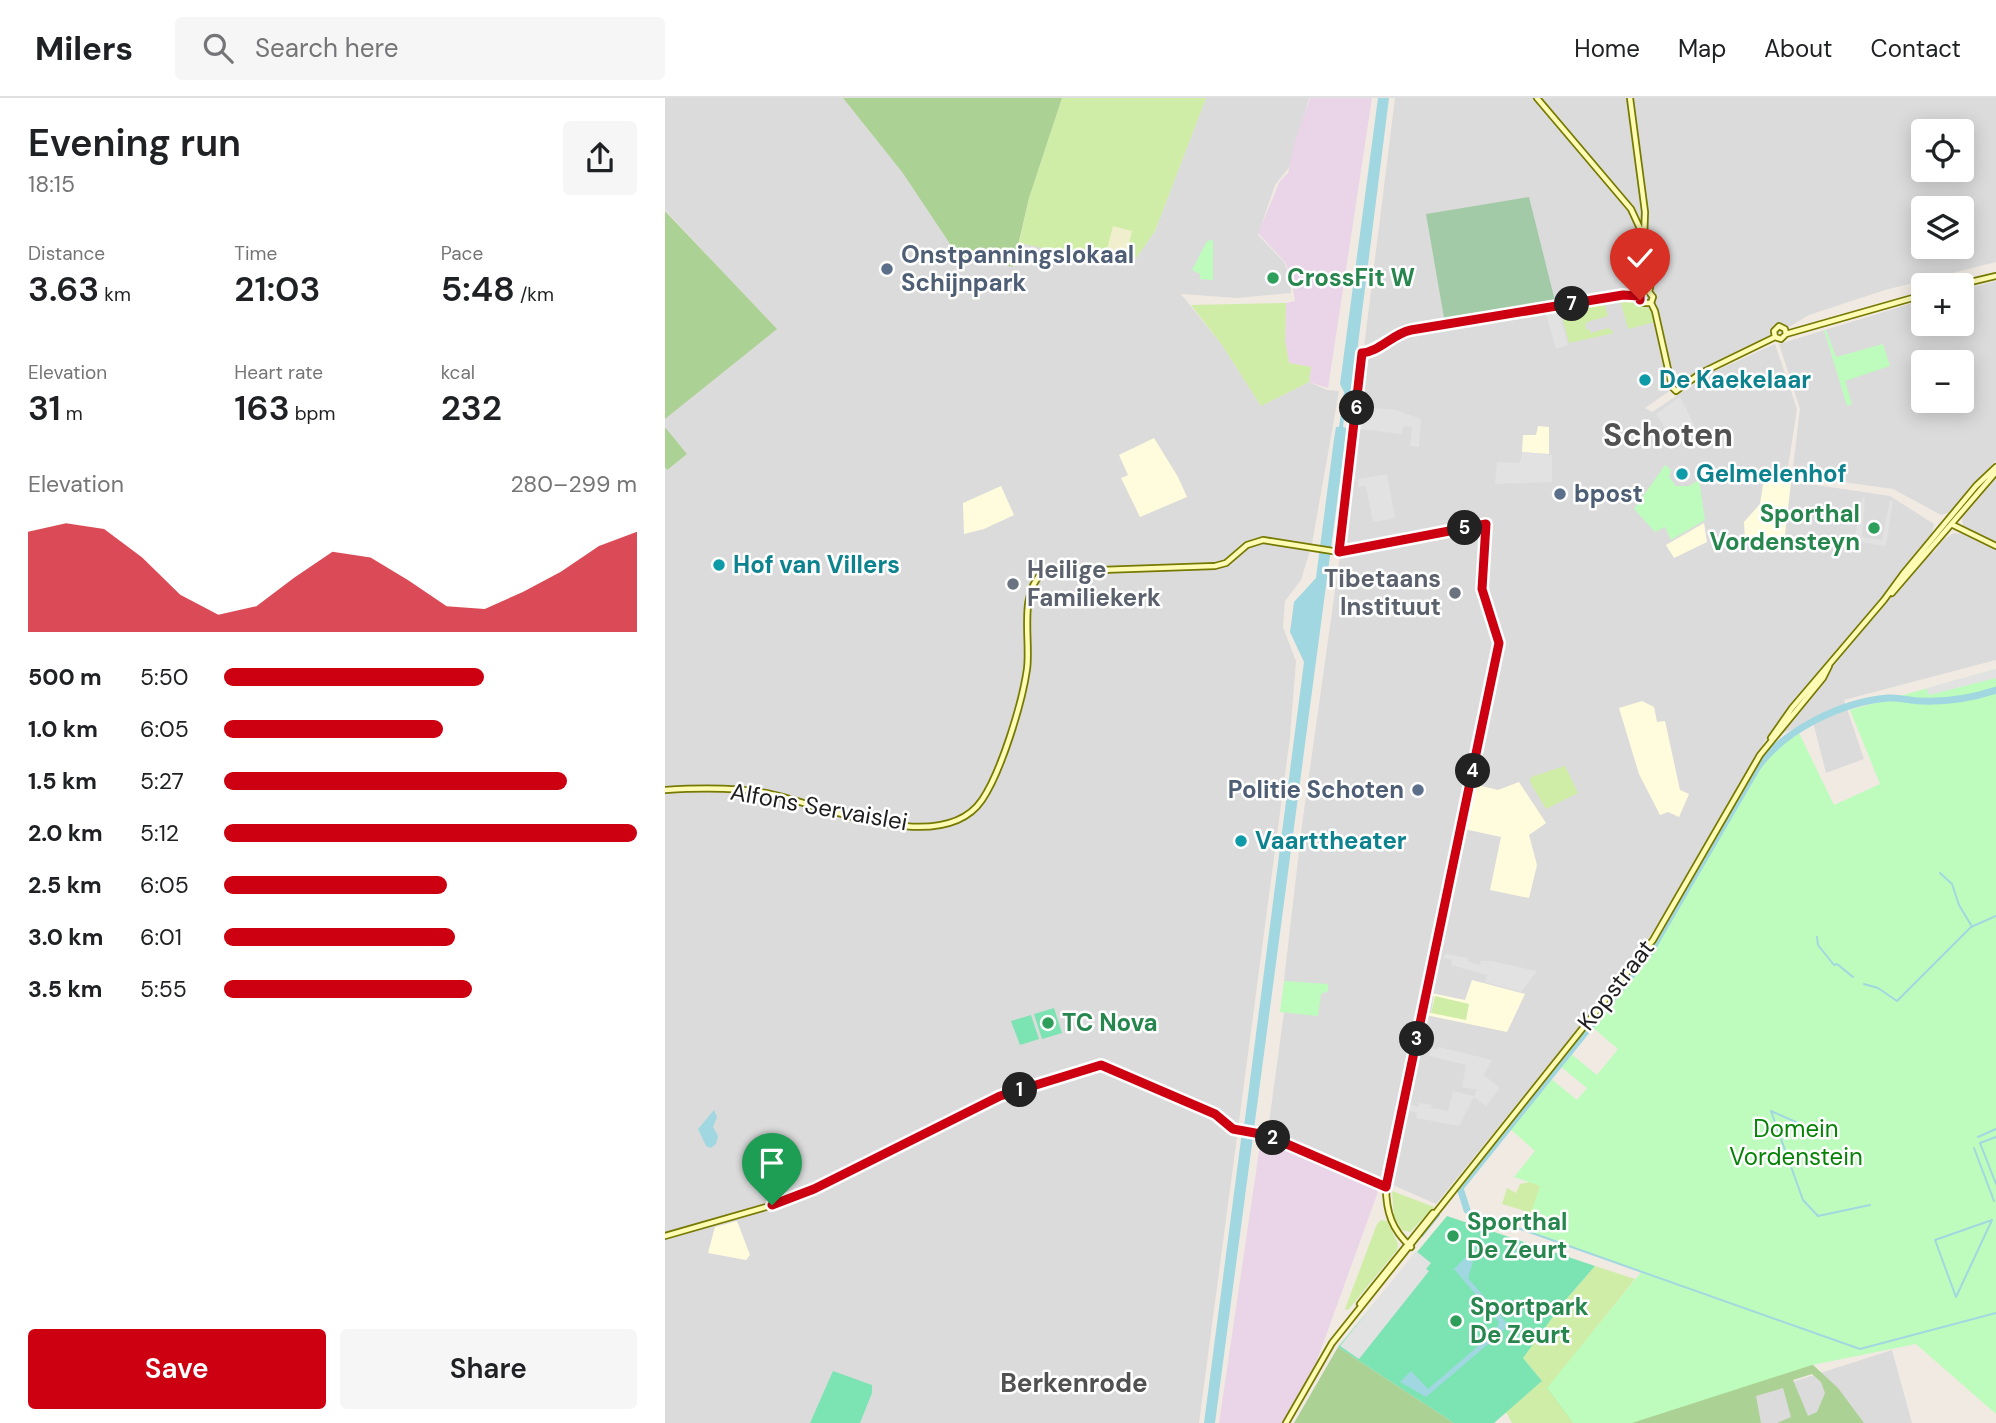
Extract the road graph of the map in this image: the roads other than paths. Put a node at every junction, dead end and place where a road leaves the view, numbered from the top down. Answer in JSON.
{"nodes":[{"id":1,"x":1537,"y":98,"type":"edge"},
{"id":2,"x":1630,"y":98,"type":"edge"},
{"id":3,"x":1644,"y":239,"type":"junction"},
{"id":4,"x":1996,"y":276,"type":"edge"},
{"id":5,"x":1974,"y":281,"type":"edge"},
{"id":6,"x":1649,"y":292,"type":"junction"},
{"id":7,"x":1640,"y":296,"type":"junction"},
{"id":8,"x":1911,"y":298,"type":"edge"},
{"id":9,"x":1651,"y":303,"type":"junction"},
{"id":10,"x":1786,"y":334,"type":"junction"},
{"id":11,"x":1775,"y":337,"type":"junction"},
{"id":12,"x":1996,"y":469,"type":"edge"},
{"id":13,"x":1949,"y":524,"type":"junction"},
{"id":14,"x":1996,"y":546,"type":"edge"},
{"id":15,"x":1334,"y":552,"type":"junction"},
{"id":16,"x":665,"y":790,"type":"edge"},
{"id":17,"x":1386,"y":1187,"type":"junction"},
{"id":18,"x":665,"y":1236,"type":"edge"},
{"id":19,"x":1409,"y":1245,"type":"junction"},
{"id":20,"x":1286,"y":1423,"type":"edge"}],
"edges":[{"from":1,"to":3,"type":"street"},
{"from":2,"to":3,"type":"street"},
{"from":3,"to":6,"type":"street"},
{"from":4,"to":5,"type":"street"},
{"from":6,"to":7,"type":"street"},
{"from":6,"to":9,"type":"street"},
{"from":7,"to":9,"type":"street"},
{"from":7,"to":15,"type":"street"},
{"from":8,"to":10,"type":"street"},
{"from":9,"to":11,"type":"street"},
{"from":10,"to":11,"type":"street"},
{"from":10,"to":11,"type":"street"},
{"from":12,"to":13,"type":"street","name":"Kopstraat"},
{"from":13,"to":14,"type":"street"},
{"from":13,"to":19,"type":"street","name":"Kopstraat"},
{"from":15,"to":16,"type":"street","name":"Alfons Servaislei"},
{"from":15,"to":17,"type":"street"},
{"from":17,"to":18,"type":"street"},
{"from":17,"to":19,"type":"street"},
{"from":19,"to":20,"type":"street","name":"Kopstraat"}]}
